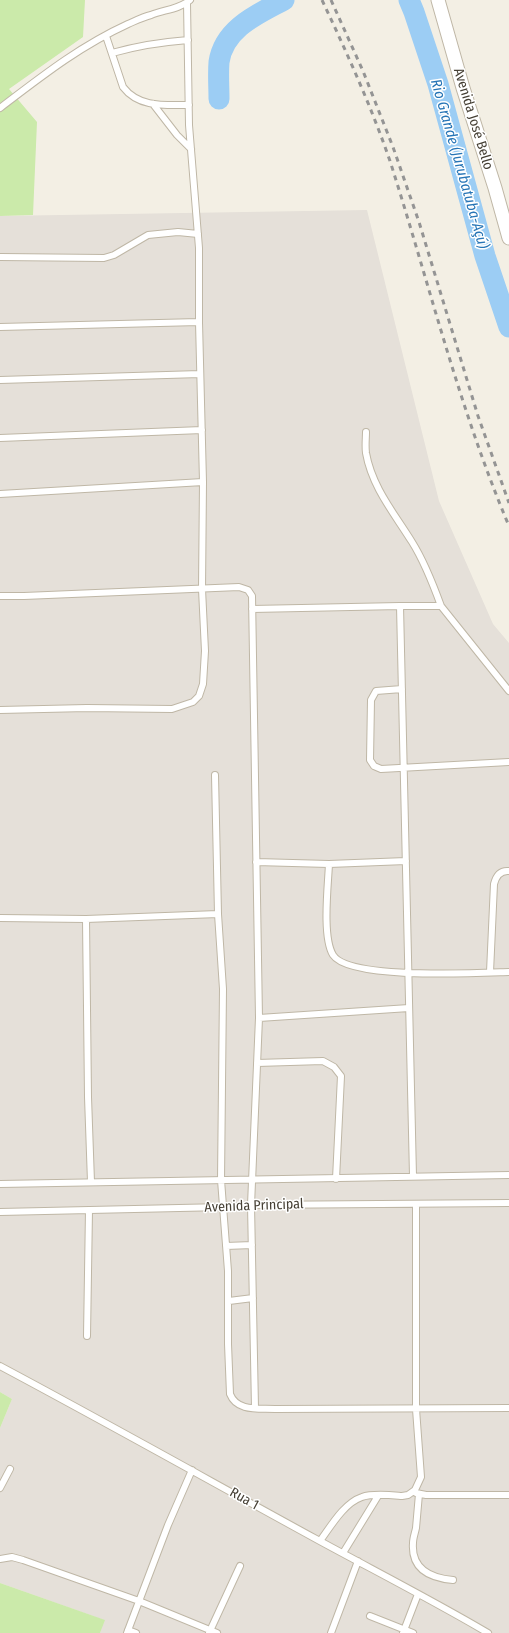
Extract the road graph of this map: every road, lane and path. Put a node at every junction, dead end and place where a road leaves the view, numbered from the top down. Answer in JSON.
{"nodes":[{"id":1,"x":438,"y":0,"type":"edge"},
{"id":2,"x":189,"y":2,"type":"edge"},
{"id":3,"x":106,"y":36,"type":"junction"},
{"id":4,"x":188,"y":40,"type":"junction"},
{"id":5,"x":112,"y":53,"type":"junction"},
{"id":6,"x":153,"y":104,"type":"junction"},
{"id":7,"x":189,"y":106,"type":"junction"},
{"id":8,"x":0,"y":108,"type":"edge"},
{"id":9,"x":191,"y":149,"type":"junction"},
{"id":10,"x":198,"y":234,"type":"junction"},
{"id":11,"x":509,"y":238,"type":"edge"},
{"id":12,"x":0,"y":257,"type":"edge"},
{"id":13,"x":199,"y":322,"type":"junction"},
{"id":14,"x":0,"y":327,"type":"edge"},
{"id":15,"x":200,"y":374,"type":"junction"},
{"id":16,"x":0,"y":380,"type":"edge"},
{"id":17,"x":202,"y":430,"type":"junction"},
{"id":18,"x":366,"y":432,"type":"dead end"},
{"id":19,"x":0,"y":438,"type":"edge"},
{"id":20,"x":203,"y":482,"type":"junction"},
{"id":21,"x":0,"y":494,"type":"edge"},
{"id":22,"x":202,"y":589,"type":"junction"},
{"id":23,"x":0,"y":596,"type":"edge"},
{"id":24,"x":400,"y":606,"type":"junction"},
{"id":25,"x":441,"y":606,"type":"junction"},
{"id":26,"x":252,"y":609,"type":"junction"},
{"id":27,"x":402,"y":689,"type":"junction"},
{"id":28,"x":509,"y":691,"type":"edge"},
{"id":29,"x":0,"y":710,"type":"edge"},
{"id":30,"x":509,"y":762,"type":"edge"},
{"id":31,"x":404,"y":767,"type":"junction"},
{"id":32,"x":215,"y":774,"type":"dead end"},
{"id":33,"x":406,"y":860,"type":"junction"},
{"id":34,"x":256,"y":862,"type":"junction"},
{"id":35,"x":329,"y":864,"type":"junction"},
{"id":36,"x":509,"y":870,"type":"edge"},
{"id":37,"x":218,"y":914,"type":"junction"},
{"id":38,"x":0,"y":918,"type":"edge"},
{"id":39,"x":86,"y":919,"type":"junction"},
{"id":40,"x":490,"y":972,"type":"junction"},
{"id":41,"x":509,"y":972,"type":"edge"},
{"id":42,"x":409,"y":974,"type":"junction"},
{"id":43,"x":409,"y":1008,"type":"junction"},
{"id":44,"x":259,"y":1018,"type":"junction"},
{"id":45,"x":257,"y":1063,"type":"junction"},
{"id":46,"x":509,"y":1175,"type":"edge"},
{"id":47,"x":413,"y":1176,"type":"junction"},
{"id":48,"x":336,"y":1179,"type":"junction"},
{"id":49,"x":221,"y":1180,"type":"junction"},
{"id":50,"x":253,"y":1180,"type":"junction"},
{"id":51,"x":90,"y":1182,"type":"junction"},
{"id":52,"x":0,"y":1184,"type":"edge"},
{"id":53,"x":416,"y":1204,"type":"junction"},
{"id":54,"x":509,"y":1204,"type":"edge"},
{"id":55,"x":251,"y":1205,"type":"junction"},
{"id":56,"x":224,"y":1207,"type":"junction"},
{"id":57,"x":89,"y":1210,"type":"junction"},
{"id":58,"x":0,"y":1212,"type":"edge"},
{"id":59,"x":252,"y":1245,"type":"junction"},
{"id":60,"x":226,"y":1246,"type":"junction"},
{"id":61,"x":253,"y":1298,"type":"junction"},
{"id":62,"x":229,"y":1301,"type":"junction"},
{"id":63,"x":87,"y":1336,"type":"dead end"},
{"id":64,"x":0,"y":1366,"type":"edge"},
{"id":65,"x":255,"y":1408,"type":"junction"},
{"id":66,"x":509,"y":1408,"type":"edge"},
{"id":67,"x":416,"y":1409,"type":"junction"},
{"id":68,"x":10,"y":1469,"type":"dead end"},
{"id":69,"x":192,"y":1470,"type":"junction"},
{"id":70,"x":0,"y":1488,"type":"edge"},
{"id":71,"x":416,"y":1493,"type":"junction"},
{"id":72,"x":509,"y":1495,"type":"edge"},
{"id":73,"x":378,"y":1496,"type":"junction"},
{"id":74,"x":320,"y":1541,"type":"junction"},
{"id":75,"x":343,"y":1553,"type":"junction"},
{"id":76,"x":0,"y":1559,"type":"edge"},
{"id":77,"x":358,"y":1561,"type":"junction"},
{"id":78,"x":240,"y":1566,"type":"dead end"},
{"id":79,"x":453,"y":1580,"type":"dead end"},
{"id":80,"x":418,"y":1594,"type":"junction"},
{"id":81,"x":139,"y":1601,"type":"junction"},
{"id":82,"x":370,"y":1616,"type":"dead end"},
{"id":83,"x":210,"y":1631,"type":"edge"},
{"id":84,"x":404,"y":1631,"type":"edge"},
{"id":85,"x":127,"y":1632,"type":"edge"},
{"id":86,"x":136,"y":1633,"type":"edge"},
{"id":87,"x":217,"y":1633,"type":"edge"},
{"id":88,"x":331,"y":1633,"type":"edge"},
{"id":89,"x":413,"y":1633,"type":"edge"},
{"id":90,"x":488,"y":1633,"type":"edge"}],
"edges":[{"from":1,"to":11,"type":"street","name":"Avenida José Bello"},
{"from":2,"to":3,"type":"lane"},
{"from":2,"to":4,"type":"lane"},
{"from":3,"to":5,"type":"lane"},
{"from":3,"to":8,"type":"lane"},
{"from":4,"to":5,"type":"lane"},
{"from":4,"to":7,"type":"lane"},
{"from":5,"to":6,"type":"lane"},
{"from":6,"to":7,"type":"lane"},
{"from":6,"to":9,"type":"lane"},
{"from":7,"to":9,"type":"lane"},
{"from":9,"to":10,"type":"lane"},
{"from":10,"to":12,"type":"lane"},
{"from":10,"to":13,"type":"lane"},
{"from":13,"to":14,"type":"lane"},
{"from":13,"to":15,"type":"lane"},
{"from":15,"to":16,"type":"lane"},
{"from":15,"to":17,"type":"lane"},
{"from":17,"to":19,"type":"lane"},
{"from":17,"to":20,"type":"lane"},
{"from":18,"to":25,"type":"lane"},
{"from":20,"to":21,"type":"lane"},
{"from":20,"to":22,"type":"lane"},
{"from":22,"to":23,"type":"lane"},
{"from":22,"to":26,"type":"lane"},
{"from":22,"to":29,"type":"lane"},
{"from":24,"to":25,"type":"lane"},
{"from":24,"to":26,"type":"lane"},
{"from":24,"to":27,"type":"lane"},
{"from":25,"to":28,"type":"lane"},
{"from":26,"to":34,"type":"lane"},
{"from":27,"to":31,"type":"lane"},
{"from":27,"to":31,"type":"lane"},
{"from":30,"to":31,"type":"lane"},
{"from":31,"to":33,"type":"lane"},
{"from":32,"to":37,"type":"lane"},
{"from":33,"to":35,"type":"lane"},
{"from":33,"to":42,"type":"lane"},
{"from":34,"to":35,"type":"lane"},
{"from":34,"to":44,"type":"lane"},
{"from":35,"to":42,"type":"lane"},
{"from":36,"to":40,"type":"lane"},
{"from":37,"to":39,"type":"lane"},
{"from":37,"to":49,"type":"lane"},
{"from":38,"to":39,"type":"lane"},
{"from":39,"to":51,"type":"lane"},
{"from":40,"to":41,"type":"lane"},
{"from":40,"to":42,"type":"lane"},
{"from":42,"to":43,"type":"lane"},
{"from":43,"to":44,"type":"lane"},
{"from":43,"to":47,"type":"lane"},
{"from":44,"to":45,"type":"lane"},
{"from":45,"to":48,"type":"lane"},
{"from":45,"to":50,"type":"lane"},
{"from":46,"to":47,"type":"lane","name":"Avenida Principal"},
{"from":47,"to":48,"type":"lane","name":"Avenida Principal"},
{"from":48,"to":50,"type":"lane","name":"Avenida Principal"},
{"from":49,"to":50,"type":"lane","name":"Avenida Principal"},
{"from":49,"to":51,"type":"lane","name":"Avenida Principal"},
{"from":49,"to":56,"type":"lane"},
{"from":50,"to":55,"type":"lane"},
{"from":51,"to":52,"type":"lane","name":"Avenida Principal"},
{"from":53,"to":54,"type":"lane","name":"Avenida Principal"},
{"from":53,"to":55,"type":"lane","name":"Avenida Principal"},
{"from":53,"to":67,"type":"lane"},
{"from":55,"to":56,"type":"lane","name":"Avenida Principal"},
{"from":55,"to":59,"type":"lane"},
{"from":56,"to":57,"type":"lane","name":"Avenida Principal"},
{"from":56,"to":60,"type":"lane"},
{"from":57,"to":58,"type":"lane","name":"Avenida Principal"},
{"from":57,"to":63,"type":"lane"},
{"from":59,"to":60,"type":"lane"},
{"from":59,"to":61,"type":"lane"},
{"from":60,"to":62,"type":"lane"},
{"from":61,"to":62,"type":"lane"},
{"from":61,"to":65,"type":"lane"},
{"from":62,"to":65,"type":"lane"},
{"from":64,"to":69,"type":"lane","name":"Rua 1"},
{"from":65,"to":67,"type":"lane"},
{"from":66,"to":67,"type":"lane"},
{"from":67,"to":71,"type":"lane"},
{"from":68,"to":70,"type":"lane"},
{"from":69,"to":74,"type":"lane","name":"Rua 1"},
{"from":69,"to":81,"type":"lane"},
{"from":71,"to":72,"type":"lane"},
{"from":71,"to":73,"type":"lane"},
{"from":71,"to":79,"type":"lane"},
{"from":73,"to":74,"type":"lane"},
{"from":73,"to":75,"type":"lane"},
{"from":74,"to":75,"type":"lane","name":"Rua 1"},
{"from":75,"to":77,"type":"lane","name":"Rua 1"},
{"from":76,"to":81,"type":"lane"},
{"from":77,"to":80,"type":"lane","name":"Rua 1"},
{"from":77,"to":88,"type":"lane"},
{"from":78,"to":83,"type":"lane"},
{"from":80,"to":84,"type":"lane"},
{"from":80,"to":90,"type":"lane","name":"Rua 1"},
{"from":81,"to":83,"type":"lane"},
{"from":81,"to":85,"type":"lane"},
{"from":82,"to":84,"type":"lane"},
{"from":83,"to":87,"type":"lane"},
{"from":84,"to":89,"type":"lane"},
{"from":85,"to":86,"type":"lane"}]}
